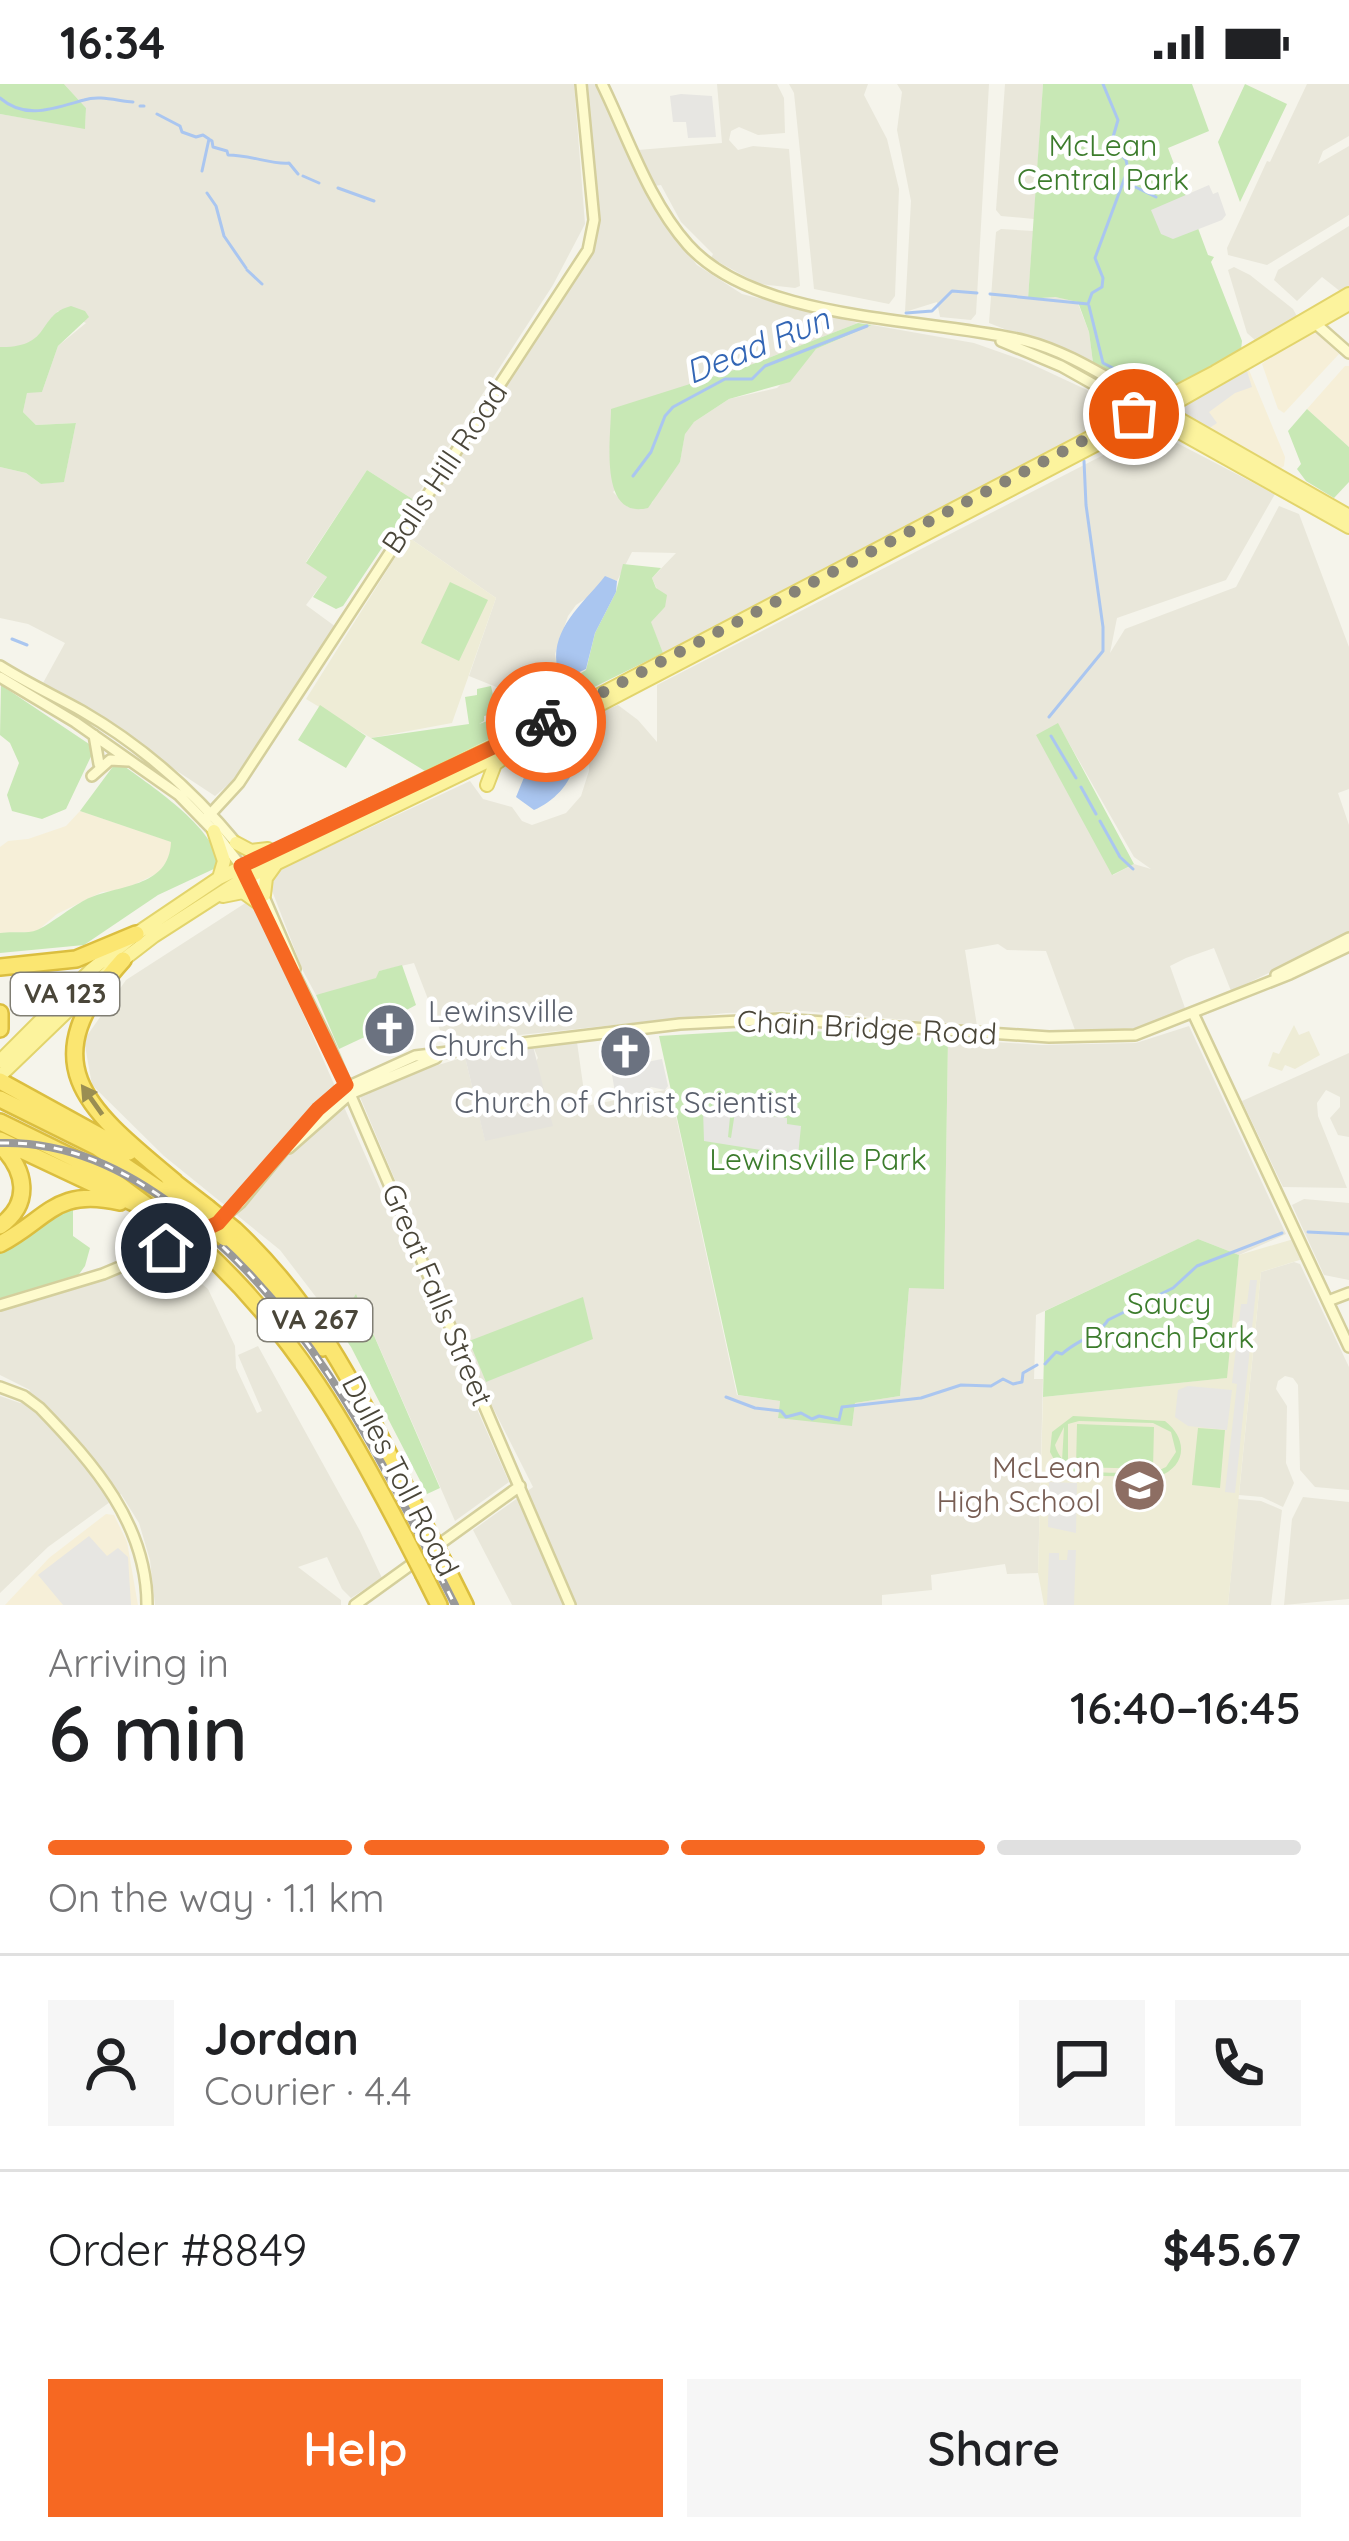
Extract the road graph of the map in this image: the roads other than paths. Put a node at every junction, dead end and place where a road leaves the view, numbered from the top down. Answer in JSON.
{"nodes":[{"id":1,"x":581,"y":84,"type":"edge"},
{"id":2,"x":602,"y":84,"type":"edge"},
{"id":3,"x":1349,"y":294,"type":"edge"},
{"id":4,"x":1349,"y":304,"type":"edge"},
{"id":5,"x":1316,"y":324,"type":"junction"},
{"id":6,"x":980,"y":335,"type":"junction"},
{"id":7,"x":1256,"y":352,"type":"junction"},
{"id":8,"x":1349,"y":353,"type":"edge"},
{"id":9,"x":1102,"y":389,"type":"junction"},
{"id":10,"x":1132,"y":392,"type":"junction"},
{"id":11,"x":1179,"y":396,"type":"junction"},
{"id":12,"x":1152,"y":410,"type":"junction"},
{"id":13,"x":1179,"y":419,"type":"junction"},
{"id":14,"x":1114,"y":424,"type":"junction"},
{"id":15,"x":1349,"y":516,"type":"edge"},
{"id":16,"x":1349,"y":527,"type":"edge"},
{"id":17,"x":0,"y":666,"type":"edge"},
{"id":18,"x":0,"y":679,"type":"edge"},
{"id":19,"x":94,"y":735,"type":"junction"},
{"id":20,"x":534,"y":739,"type":"junction"},
{"id":21,"x":130,"y":761,"type":"junction"},
{"id":22,"x":99,"y":764,"type":"dead end"},
{"id":23,"x":92,"y":776,"type":"dead end"},
{"id":24,"x":436,"y":785,"type":"junction"},
{"id":25,"x":210,"y":822,"type":"junction"},
{"id":26,"x":236,"y":843,"type":"junction"},
{"id":27,"x":287,"y":844,"type":"junction"},
{"id":28,"x":278,"y":862,"type":"junction"},
{"id":29,"x":248,"y":870,"type":"junction"},
{"id":30,"x":219,"y":878,"type":"junction"},
{"id":31,"x":261,"y":899,"type":"junction"},
{"id":32,"x":200,"y":905,"type":"junction"},
{"id":33,"x":136,"y":934,"type":"junction"},
{"id":34,"x":1349,"y":942,"type":"edge"},
{"id":35,"x":123,"y":960,"type":"junction"},
{"id":36,"x":0,"y":967,"type":"edge"},
{"id":37,"x":0,"y":1013,"type":"edge"},
{"id":38,"x":1192,"y":1013,"type":"junction"},
{"id":39,"x":0,"y":1029,"type":"edge"},
{"id":40,"x":0,"y":1060,"type":"edge"},
{"id":41,"x":0,"y":1079,"type":"edge"},
{"id":42,"x":348,"y":1089,"type":"junction"},
{"id":43,"x":9,"y":1098,"type":"edge"},
{"id":44,"x":0,"y":1122,"type":"edge"},
{"id":45,"x":0,"y":1143,"type":"edge"},
{"id":46,"x":175,"y":1182,"type":"junction"},
{"id":47,"x":203,"y":1211,"type":"junction"},
{"id":48,"x":156,"y":1216,"type":"junction"},
{"id":49,"x":0,"y":1226,"type":"edge"},
{"id":50,"x":174,"y":1226,"type":"junction"},
{"id":51,"x":0,"y":1244,"type":"edge"},
{"id":52,"x":1349,"y":1293,"type":"edge"},
{"id":53,"x":1328,"y":1301,"type":"junction"},
{"id":54,"x":0,"y":1304,"type":"edge"},
{"id":55,"x":1349,"y":1347,"type":"edge"},
{"id":56,"x":1,"y":1385,"type":"edge"},
{"id":57,"x":520,"y":1486,"type":"junction"},
{"id":58,"x":147,"y":1605,"type":"edge"},
{"id":59,"x":355,"y":1605,"type":"edge"},
{"id":60,"x":439,"y":1605,"type":"edge"},
{"id":61,"x":465,"y":1605,"type":"edge"},
{"id":62,"x":570,"y":1605,"type":"edge"}],
"edges":[{"from":1,"to":25,"type":"main road","name":"Balls Hill Road"},
{"from":2,"to":6,"type":"main road"},
{"from":3,"to":7,"type":"main road","number":"VA 123"},
{"from":4,"to":5,"type":"main road","number":"VA 123"},
{"from":5,"to":7,"type":"main road","number":"VA 123"},
{"from":5,"to":8,"type":"main road"},
{"from":6,"to":9,"type":"main road"},
{"from":6,"to":10,"type":"main road"},
{"from":7,"to":11,"type":"main road","number":"VA 123"},
{"from":7,"to":11,"type":"main road","number":"VA 123"},
{"from":9,"to":12,"type":"main road"},
{"from":9,"to":14,"type":"main road"},
{"from":10,"to":11,"type":"main road"},
{"from":10,"to":12,"type":"main road"},
{"from":11,"to":12,"type":"main road","number":"VA 123"},
{"from":11,"to":13,"type":"main road"},
{"from":12,"to":13,"type":"main road"},
{"from":12,"to":14,"type":"main road","number":"VA 123"},
{"from":12,"to":16,"type":"main road"},
{"from":12,"to":20,"type":"main road","number":"VA 123"},
{"from":13,"to":15,"type":"main road"},
{"from":14,"to":27,"type":"main road","number":"VA 123"},
{"from":17,"to":25,"type":"main road"},
{"from":18,"to":19,"type":"main road"},
{"from":19,"to":21,"type":"main road"},
{"from":19,"to":22,"type":"main road"},
{"from":20,"to":24,"type":"main road","number":"VA 123"},
{"from":20,"to":24,"type":"main road"},
{"from":21,"to":23,"type":"main road"},
{"from":21,"to":25,"type":"main road"},
{"from":24,"to":28,"type":"main road","number":"VA 123"},
{"from":25,"to":26,"type":"main road"},
{"from":25,"to":29,"type":"main road"},
{"from":25,"to":30,"type":"main road"},
{"from":26,"to":27,"type":"main road"},
{"from":26,"to":29,"type":"main road"},
{"from":27,"to":29,"type":"main road","number":"VA 123"},
{"from":28,"to":29,"type":"main road","number":"VA 123"},
{"from":28,"to":31,"type":"main road"},
{"from":29,"to":30,"type":"main road","number":"VA 123"},
{"from":29,"to":31,"type":"main road","name":"Great Falls Street"},
{"from":29,"to":32,"type":"main road","number":"VA 123"},
{"from":30,"to":33,"type":"main road","number":"VA 123"},
{"from":31,"to":32,"type":"main road"},
{"from":31,"to":42,"type":"main road","name":"Great Falls Street"},
{"from":32,"to":35,"type":"main road","number":"VA 123"},
{"from":33,"to":36,"type":"highway"},
{"from":33,"to":40,"type":"main road","number":"VA 123"},
{"from":34,"to":38,"type":"main road","name":"Chain Bridge Road"},
{"from":35,"to":41,"type":"main road","number":"VA 123"},
{"from":46,"to":35,"type":"highway","one_way":true},
{"from":37,"to":39,"type":"highway"},
{"from":38,"to":42,"type":"main road","name":"Chain Bridge Road"},
{"from":38,"to":53,"type":"main road"},
{"from":41,"to":43,"type":"highway"},
{"from":42,"to":54,"type":"main road","name":"Chain Bridge Road"},
{"from":42,"to":57,"type":"main road","name":"Great Falls Street"},
{"from":43,"to":46,"type":"highway"},
{"from":43,"to":47,"type":"highway"},
{"from":44,"to":50,"type":"highway"},
{"from":45,"to":48,"type":"highway"},
{"from":45,"to":49,"type":"highway"},
{"from":46,"to":47,"type":"highway"},
{"from":47,"to":61,"type":"highway","name":"Dulles Toll Road","bridge":true},
{"from":48,"to":50,"type":"highway"},
{"from":48,"to":51,"type":"highway"},
{"from":50,"to":60,"type":"highway","name":"Dulles Toll Road","number":"VA 267","bridge":true},
{"from":52,"to":53,"type":"main road"},
{"from":53,"to":55,"type":"main road"},
{"from":56,"to":58,"type":"main road"},
{"from":57,"to":59,"type":"main road"},
{"from":57,"to":62,"type":"main road","name":"Great Falls Street"}]}
